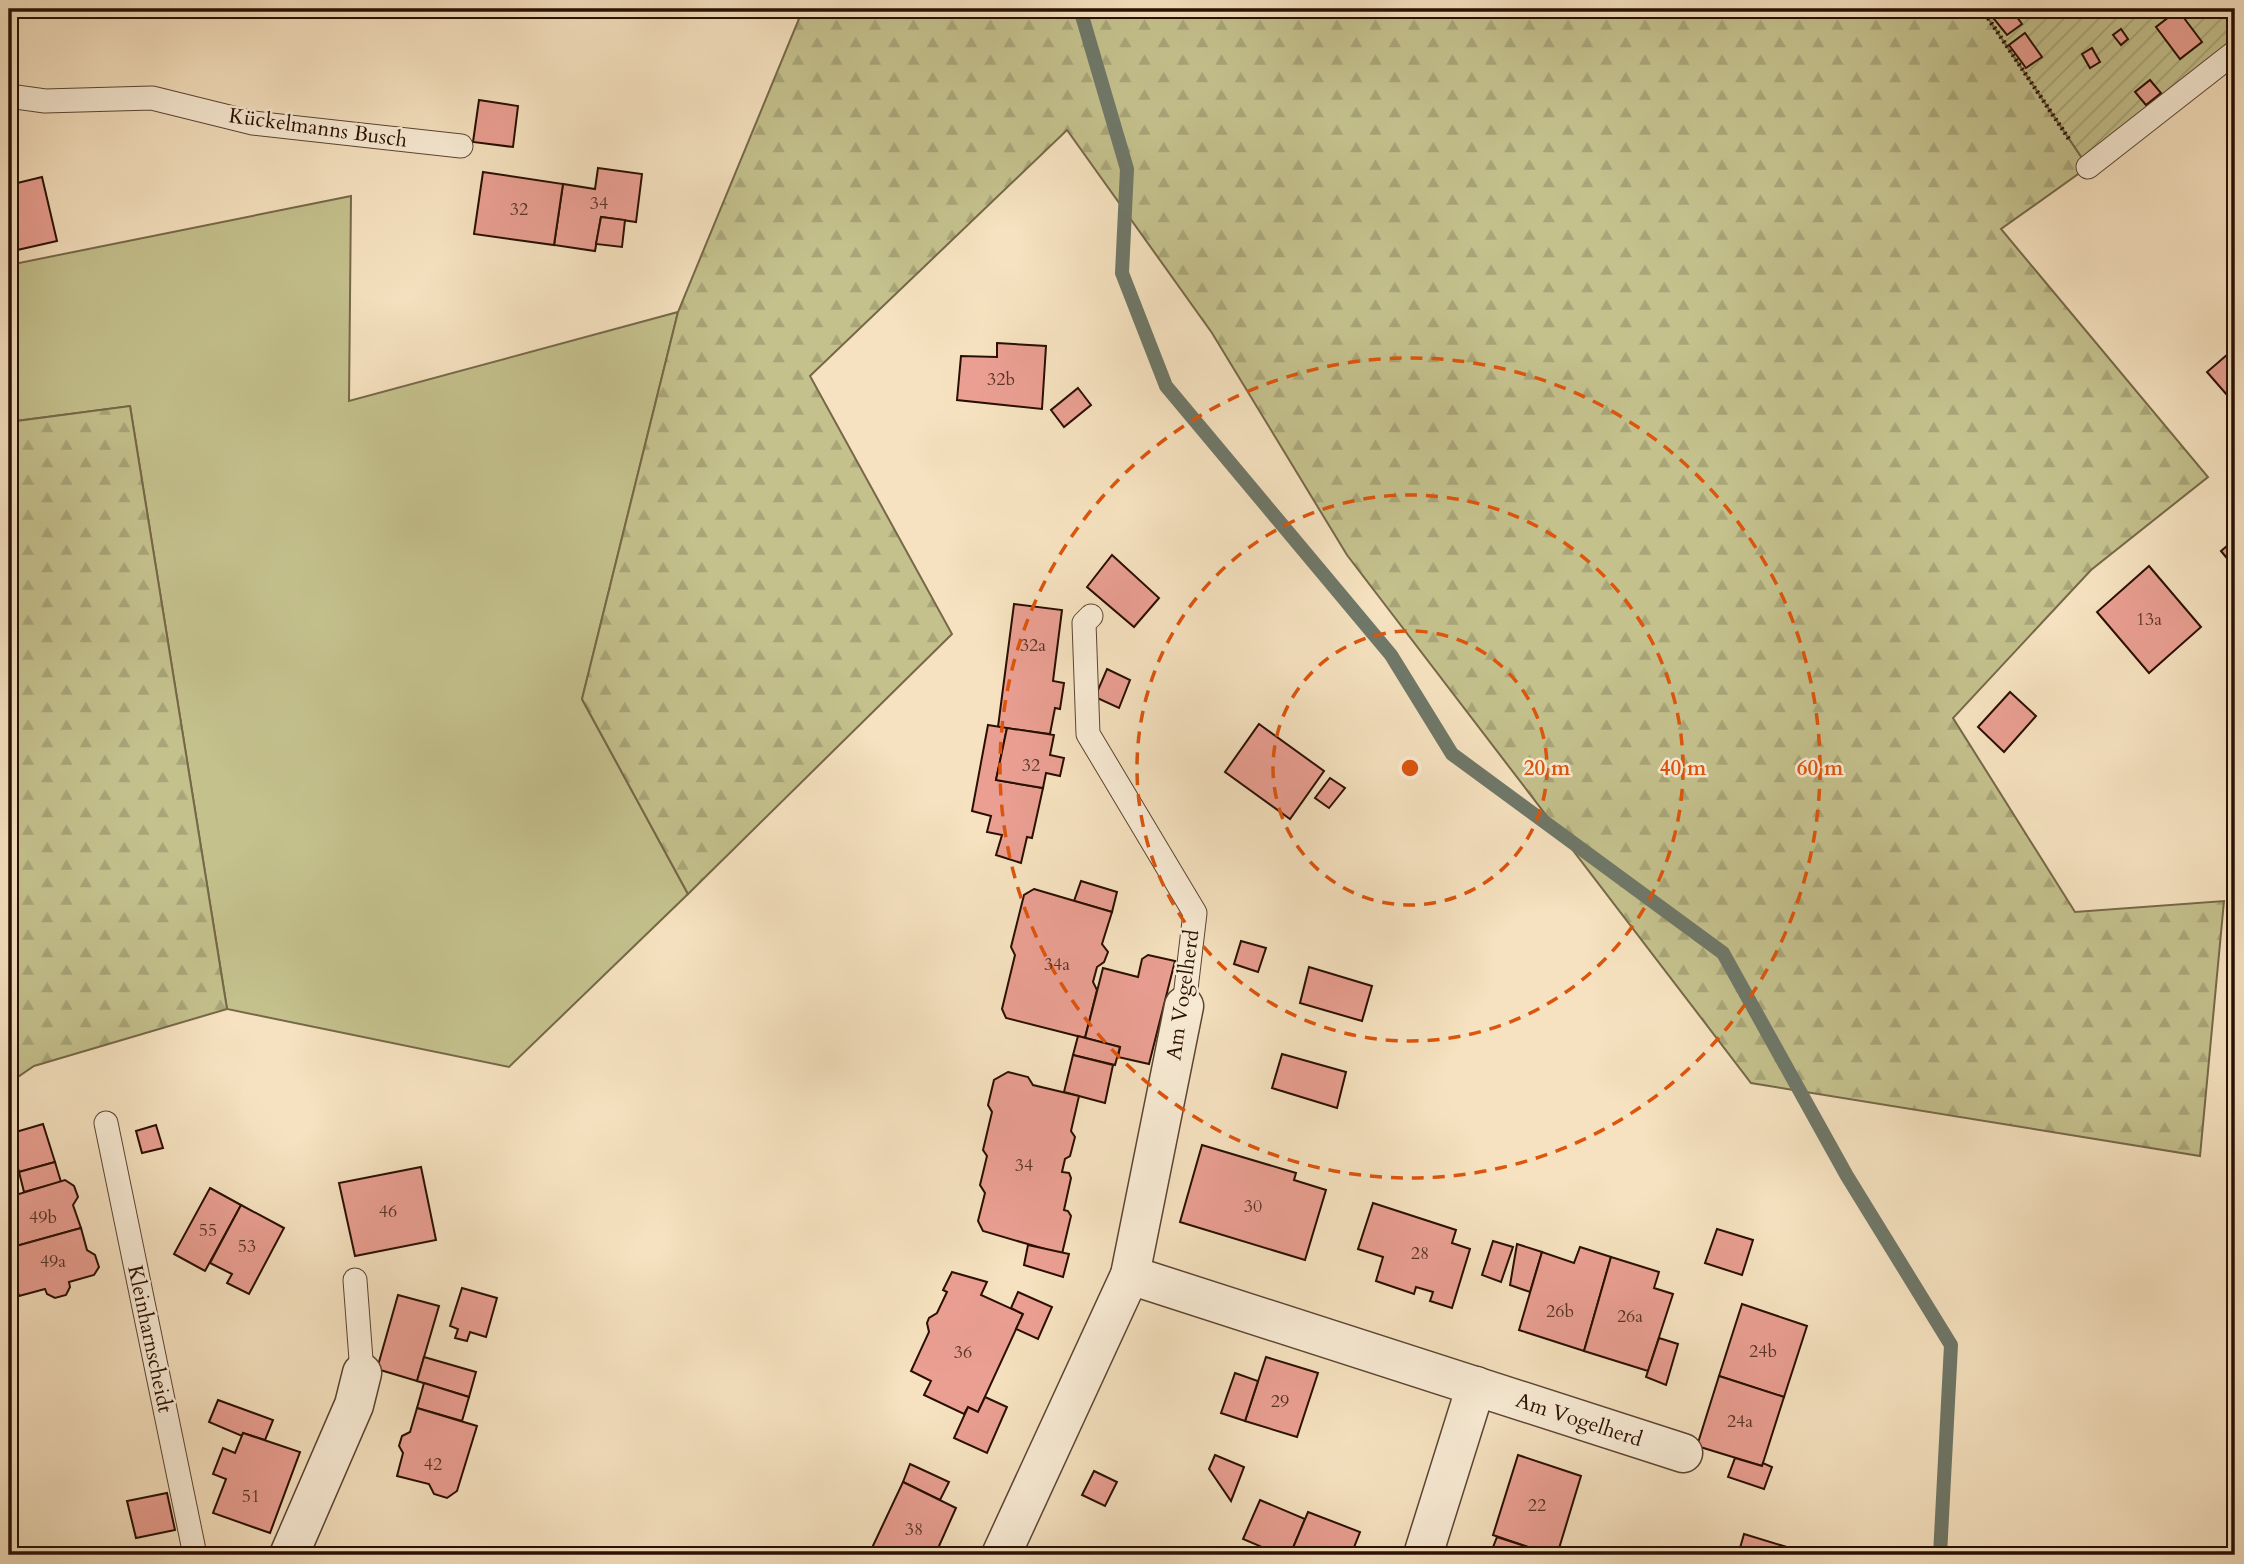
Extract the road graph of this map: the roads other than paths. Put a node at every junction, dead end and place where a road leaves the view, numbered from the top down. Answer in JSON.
{"nodes":[{"id":1,"x":2235,"y":52,"type":"edge"},
{"id":2,"x":9,"y":96,"type":"edge"},
{"id":3,"x":461,"y":146,"type":"dead end"},
{"id":4,"x":2088,"y":167,"type":"road end"},
{"id":5,"x":1091,"y":615,"type":"dead end"},
{"id":6,"x":1184,"y":1006,"type":"joint"},
{"id":7,"x":106,"y":1123,"type":"dead end"},
{"id":8,"x":1130,"y":1275,"type":"junction"},
{"id":9,"x":355,"y":1280,"type":"dead end"},
{"id":10,"x":362,"y":1373,"type":"joint"},
{"id":11,"x":1475,"y":1386,"type":"junction"},
{"id":12,"x":1683,"y":1453,"type":"dead end"},
{"id":13,"x":195,"y":1555,"type":"edge"},
{"id":14,"x":289,"y":1555,"type":"edge"},
{"id":15,"x":1001,"y":1555,"type":"edge"},
{"id":16,"x":1423,"y":1555,"type":"edge"}],
"edges":[{"from":1,"to":4,"type":"lane"},
{"from":2,"to":3,"type":"lane","name":"Kückelmanns Busch"},
{"from":5,"to":6,"type":"lane","name":"Am Vogelherd"},
{"from":6,"to":8,"type":"street","name":"Am Vogelherd"},
{"from":7,"to":13,"type":"lane","name":"Kleinharnscheidt"},
{"from":8,"to":11,"type":"street","name":"Am Vogelherd"},
{"from":8,"to":15,"type":"street","name":"Am Vogelherd"},
{"from":9,"to":10,"type":"lane"},
{"from":10,"to":14,"type":"street"},
{"from":11,"to":12,"type":"street","name":"Am Vogelherd"},
{"from":11,"to":16,"type":"street"}]}
